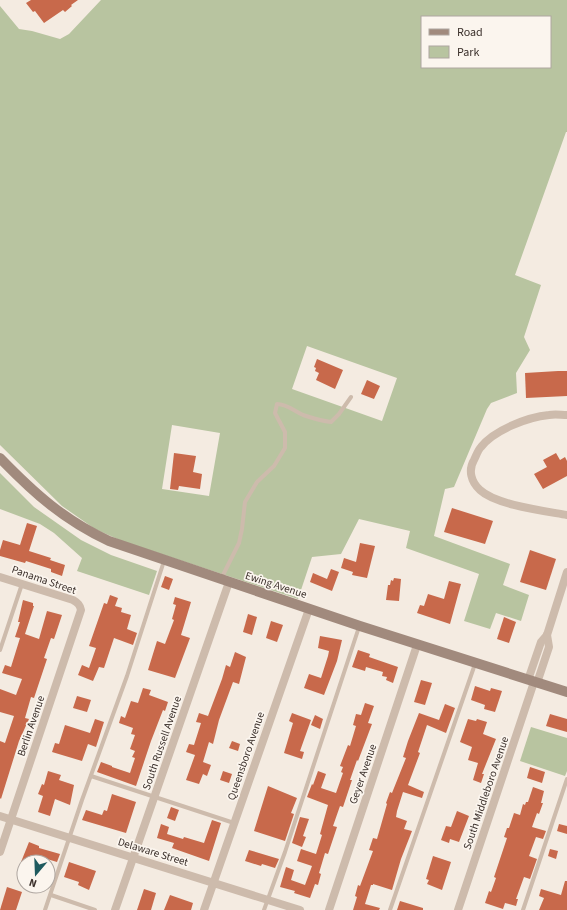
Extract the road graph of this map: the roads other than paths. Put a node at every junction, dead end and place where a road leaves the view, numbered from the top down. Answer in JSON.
{"nodes":[{"id":1,"x":351,"y":397,"type":"dead end"},
{"id":2,"x":567,"y":415,"type":"edge"},
{"id":3,"x":0,"y":458,"type":"edge"},
{"id":4,"x":567,"y":515,"type":"edge"},
{"id":5,"x":164,"y":561,"type":"junction"},
{"id":6,"x":567,"y":572,"type":"edge"},
{"id":7,"x":0,"y":577,"type":"edge"},
{"id":8,"x":225,"y":581,"type":"junction"},
{"id":9,"x":22,"y":584,"type":"junction"},
{"id":10,"x":80,"y":606,"type":"joint"},
{"id":11,"x":309,"y":609,"type":"junction"},
{"id":12,"x":360,"y":626,"type":"junction"},
{"id":13,"x":417,"y":645,"type":"junction"},
{"id":14,"x":0,"y":650,"type":"edge"},
{"id":15,"x":475,"y":664,"type":"junction"},
{"id":16,"x":533,"y":682,"type":"junction"},
{"id":17,"x":567,"y":692,"type":"edge"},
{"id":18,"x":91,"y":776,"type":"junction"},
{"id":19,"x":567,"y":779,"type":"edge"},
{"id":20,"x":155,"y":796,"type":"junction"},
{"id":21,"x":0,"y":816,"type":"edge"},
{"id":22,"x":11,"y":819,"type":"junction"},
{"id":23,"x":234,"y":823,"type":"junction"},
{"id":24,"x":70,"y":838,"type":"junction"},
{"id":25,"x":0,"y":852,"type":"edge"},
{"id":26,"x":133,"y":858,"type":"junction"},
{"id":27,"x":214,"y":883,"type":"junction"},
{"id":28,"x":51,"y":895,"type":"junction"},
{"id":29,"x":267,"y":900,"type":"junction"},
{"id":30,"x":45,"y":910,"type":"edge"},
{"id":31,"x":95,"y":910,"type":"edge"},
{"id":32,"x":115,"y":910,"type":"edge"},
{"id":33,"x":204,"y":910,"type":"edge"},
{"id":34,"x":264,"y":910,"type":"edge"},
{"id":35,"x":300,"y":910,"type":"edge"},
{"id":36,"x":329,"y":910,"type":"edge"},
{"id":37,"x":390,"y":910,"type":"edge"},
{"id":38,"x":458,"y":910,"type":"edge"},
{"id":39,"x":523,"y":910,"type":"edge"}],
"edges":[{"from":1,"to":8,"type":"lane"},
{"from":2,"to":4,"type":"street"},
{"from":3,"to":5,"type":"street","name":"Ewing Avenue"},
{"from":5,"to":8,"type":"street","name":"Ewing Avenue"},
{"from":5,"to":18,"type":"lane"},
{"from":6,"to":16,"type":"street","name":"South Middleboro Avenue"},
{"from":7,"to":9,"type":"street","name":"Panama Street"},
{"from":8,"to":11,"type":"street","name":"Ewing Avenue"},
{"from":8,"to":20,"type":"street","name":"South Russell Avenue"},
{"from":9,"to":10,"type":"street","name":"Panama Street"},
{"from":9,"to":14,"type":"lane"},
{"from":10,"to":22,"type":"street","name":"Berlin Avenue"},
{"from":11,"to":12,"type":"street","name":"Ewing Avenue"},
{"from":11,"to":23,"type":"street","name":"Queensboro Avenue"},
{"from":12,"to":13,"type":"street","name":"Ewing Avenue"},
{"from":12,"to":29,"type":"lane"},
{"from":13,"to":15,"type":"street","name":"Ewing Avenue"},
{"from":13,"to":36,"type":"street","name":"Geyer Avenue"},
{"from":15,"to":16,"type":"street","name":"Ewing Avenue"},
{"from":15,"to":37,"type":"lane"},
{"from":16,"to":17,"type":"street","name":"Ewing Avenue"},
{"from":16,"to":38,"type":"street","name":"South Middleboro Avenue"},
{"from":18,"to":20,"type":"lane"},
{"from":18,"to":24,"type":"lane"},
{"from":19,"to":39,"type":"lane"},
{"from":20,"to":23,"type":"lane"},
{"from":20,"to":26,"type":"street","name":"South Russell Avenue"},
{"from":21,"to":22,"type":"street","name":"Delaware Street"},
{"from":22,"to":24,"type":"street","name":"Delaware Street"},
{"from":22,"to":25,"type":"street","name":"Berlin Avenue"},
{"from":23,"to":27,"type":"street","name":"Queensboro Avenue"},
{"from":24,"to":26,"type":"street","name":"Delaware Street"},
{"from":24,"to":28,"type":"lane"},
{"from":26,"to":27,"type":"street","name":"Delaware Street"},
{"from":26,"to":32,"type":"street","name":"South Russell Avenue"},
{"from":27,"to":29,"type":"street","name":"Delaware Street"},
{"from":27,"to":33,"type":"street","name":"Queensboro Avenue"},
{"from":28,"to":30,"type":"lane"},
{"from":28,"to":31,"type":"lane"},
{"from":29,"to":34,"type":"lane"},
{"from":29,"to":35,"type":"street","name":"Delaware Street"}]}
